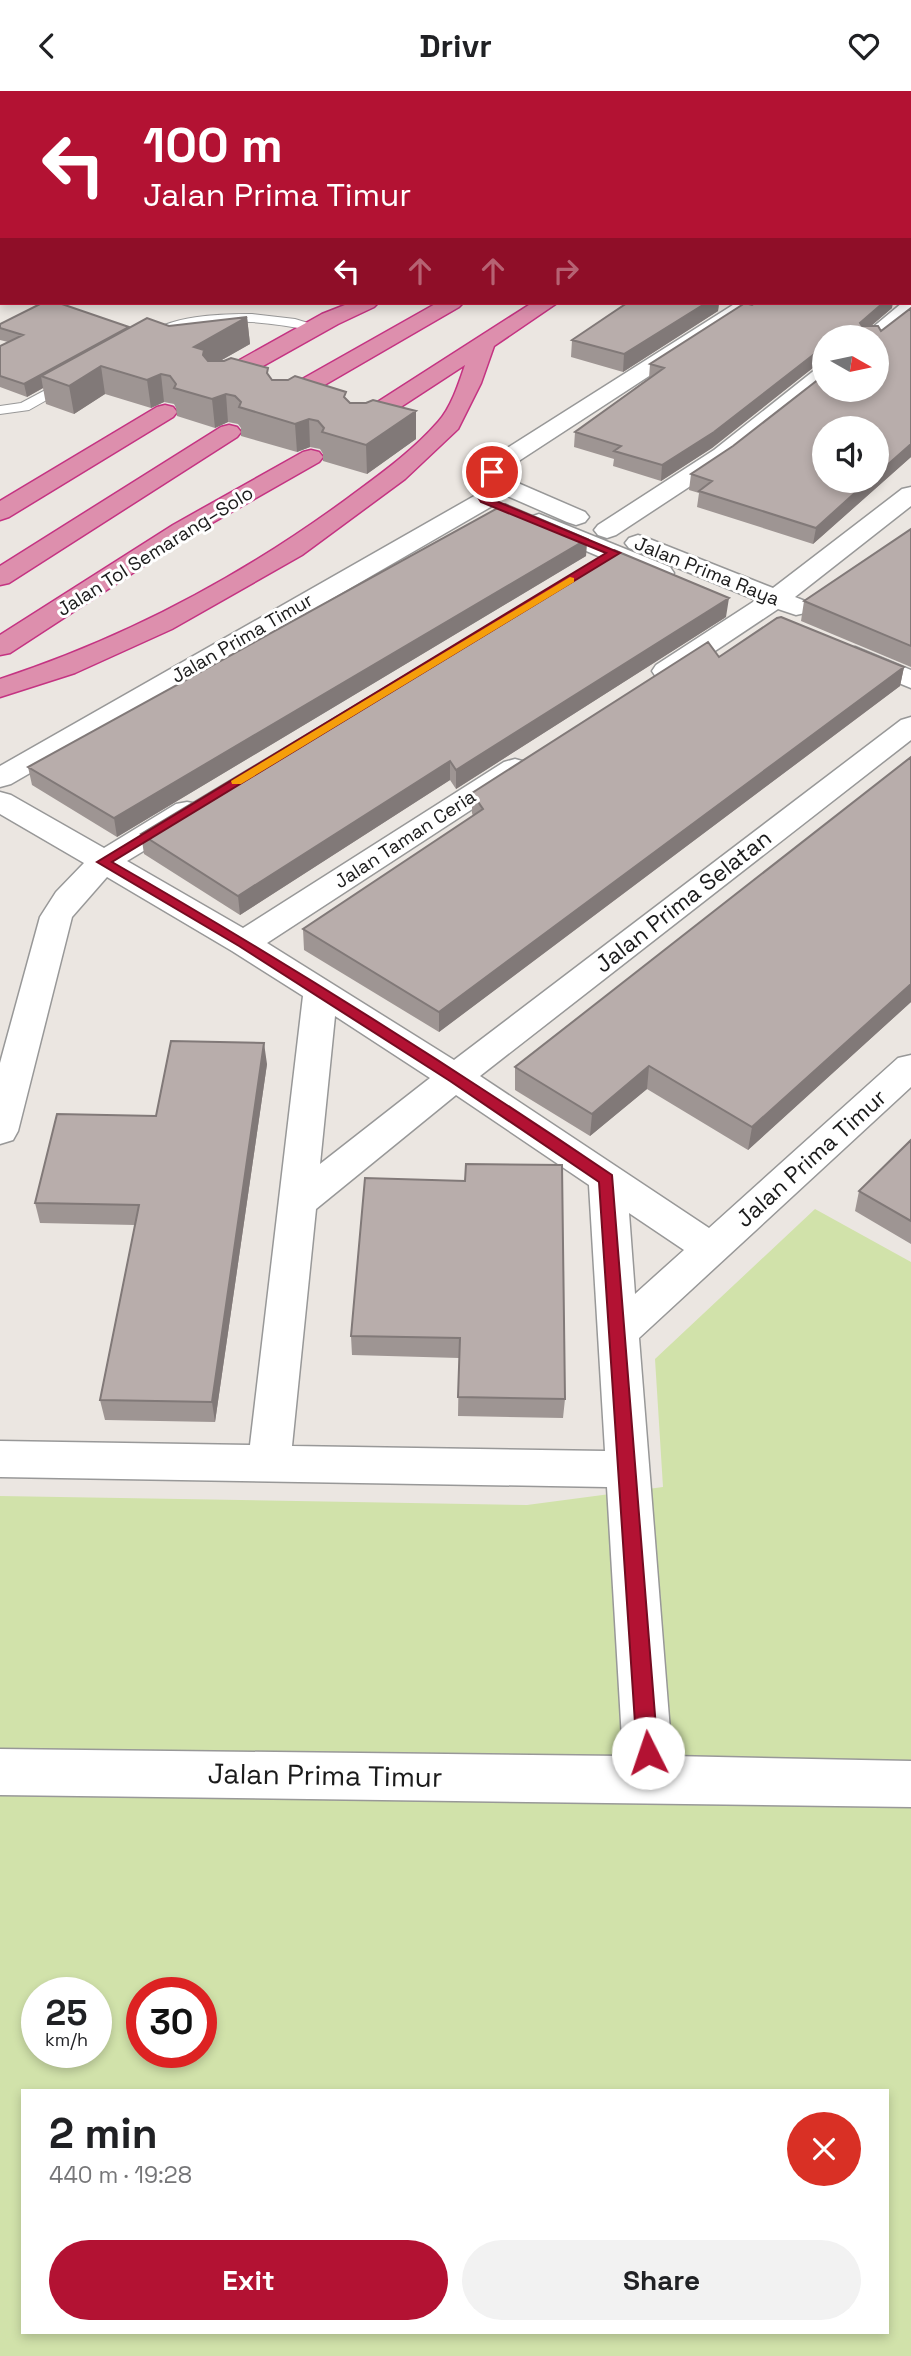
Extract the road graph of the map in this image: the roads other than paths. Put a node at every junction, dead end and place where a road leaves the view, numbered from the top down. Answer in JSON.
{"nodes":[{"id":1,"x":363,"y":305,"type":"edge"},
{"id":2,"x":448,"y":305,"type":"edge"},
{"id":3,"x":542,"y":305,"type":"edge"},
{"id":4,"x":747,"y":305,"type":"edge"},
{"id":5,"x":911,"y":306,"type":"edge"},
{"id":6,"x":887,"y":325,"type":"edge"},
{"id":7,"x":315,"y":327,"type":"junction"},
{"id":8,"x":484,"y":344,"type":"junction"},
{"id":9,"x":133,"y":347,"type":"edge"},
{"id":10,"x":84,"y":373,"type":"edge"},
{"id":11,"x":219,"y":381,"type":"edge"},
{"id":12,"x":812,"y":384,"type":"edge"},
{"id":13,"x":282,"y":400,"type":"edge"},
{"id":14,"x":0,"y":409,"type":"edge"},
{"id":15,"x":165,"y":412,"type":"dead end"},
{"id":16,"x":359,"y":424,"type":"edge"},
{"id":17,"x":229,"y":432,"type":"dead end"},
{"id":18,"x":311,"y":457,"type":"dead end"},
{"id":19,"x":488,"y":490,"type":"junction"},
{"id":20,"x":911,"y":494,"type":"edge"},
{"id":21,"x":0,"y":512,"type":"edge"},
{"id":22,"x":604,"y":550,"type":"junction"},
{"id":23,"x":0,"y":576,"type":"edge"},
{"id":24,"x":766,"y":606,"type":"junction"},
{"id":25,"x":823,"y":630,"type":"junction"},
{"id":26,"x":0,"y":647,"type":"edge"},
{"id":27,"x":911,"y":656,"type":"edge"},
{"id":28,"x":911,"y":680,"type":"edge"},
{"id":29,"x":0,"y":688,"type":"edge"},
{"id":30,"x":639,"y":688,"type":"edge"},
{"id":31,"x":911,"y":726,"type":"edge"},
{"id":32,"x":534,"y":755,"type":"edge"},
{"id":33,"x":0,"y":778,"type":"edge"},
{"id":34,"x":210,"y":797,"type":"edge"},
{"id":35,"x":0,"y":801,"type":"edge"},
{"id":36,"x":103,"y":862,"type":"junction"},
{"id":37,"x":244,"y":943,"type":"junction"},
{"id":38,"x":320,"y":992,"type":"junction"},
{"id":39,"x":911,"y":1067,"type":"edge"},
{"id":40,"x":455,"y":1077,"type":"junction"},
{"id":41,"x":0,"y":1131,"type":"edge"},
{"id":42,"x":607,"y":1179,"type":"junction"},
{"id":43,"x":298,"y":1202,"type":"junction"},
{"id":44,"x":711,"y":1249,"type":"junction"},
{"id":45,"x":618,"y":1333,"type":"junction"},
{"id":46,"x":0,"y":1459,"type":"edge"},
{"id":47,"x":269,"y":1463,"type":"junction"},
{"id":48,"x":626,"y":1469,"type":"junction"},
{"id":49,"x":0,"y":1772,"type":"edge"},
{"id":50,"x":649,"y":1779,"type":"junction"},
{"id":51,"x":911,"y":1784,"type":"edge"}],
"edges":[{"from":1,"to":7,"type":"highway"},
{"from":2,"to":13,"type":"highway"},
{"from":3,"to":8,"type":"highway"},
{"from":4,"to":19,"type":"street","name":"Jalan Prima Timur"},
{"from":5,"to":6,"type":"street"},
{"from":7,"to":9,"type":"lane"},
{"from":7,"to":11,"type":"highway"},
{"from":8,"to":16,"type":"highway"},
{"from":8,"to":29,"type":"highway"},
{"from":10,"to":14,"type":"lane"},
{"from":12,"to":22,"type":"street"},
{"from":15,"to":21,"type":"highway"},
{"from":17,"to":23,"type":"highway"},
{"from":18,"to":26,"type":"highway","name":"Jalan Tol Semarang–Solo"},
{"from":19,"to":22,"type":"street","name":"Jalan Prima Raya"},
{"from":19,"to":33,"type":"street","name":"Jalan Prima Timur"},
{"from":20,"to":24,"type":"street"},
{"from":22,"to":24,"type":"street","name":"Jalan Prima Raya"},
{"from":24,"to":25,"type":"street","name":"Jalan Prima Raya"},
{"from":24,"to":30,"type":"street"},
{"from":25,"to":27,"type":"street","name":"Jalan Prima Raya"},
{"from":25,"to":28,"type":"street","name":"Jalan Prima Raya"},
{"from":31,"to":40,"type":"street","name":"Jalan Prima Selatan"},
{"from":32,"to":37,"type":"street","name":"Jalan Taman Ceria"},
{"from":34,"to":36,"type":"street"},
{"from":35,"to":36,"type":"street"},
{"from":36,"to":37,"type":"street"},
{"from":36,"to":41,"type":"street"},
{"from":37,"to":38,"type":"street"},
{"from":38,"to":40,"type":"street"},
{"from":38,"to":43,"type":"street"},
{"from":39,"to":44,"type":"street","name":"Jalan Prima Timur"},
{"from":40,"to":42,"type":"street"},
{"from":40,"to":43,"type":"street"},
{"from":42,"to":44,"type":"street"},
{"from":42,"to":45,"type":"street"},
{"from":43,"to":47,"type":"street"},
{"from":44,"to":45,"type":"street","name":"Jalan Prima Timur"},
{"from":45,"to":48,"type":"street"},
{"from":46,"to":47,"type":"street"},
{"from":47,"to":48,"type":"street"},
{"from":48,"to":50,"type":"street"},
{"from":49,"to":50,"type":"street","name":"Jalan Prima Timur"},
{"from":50,"to":51,"type":"street","name":"Jalan Prima Timur"}]}
